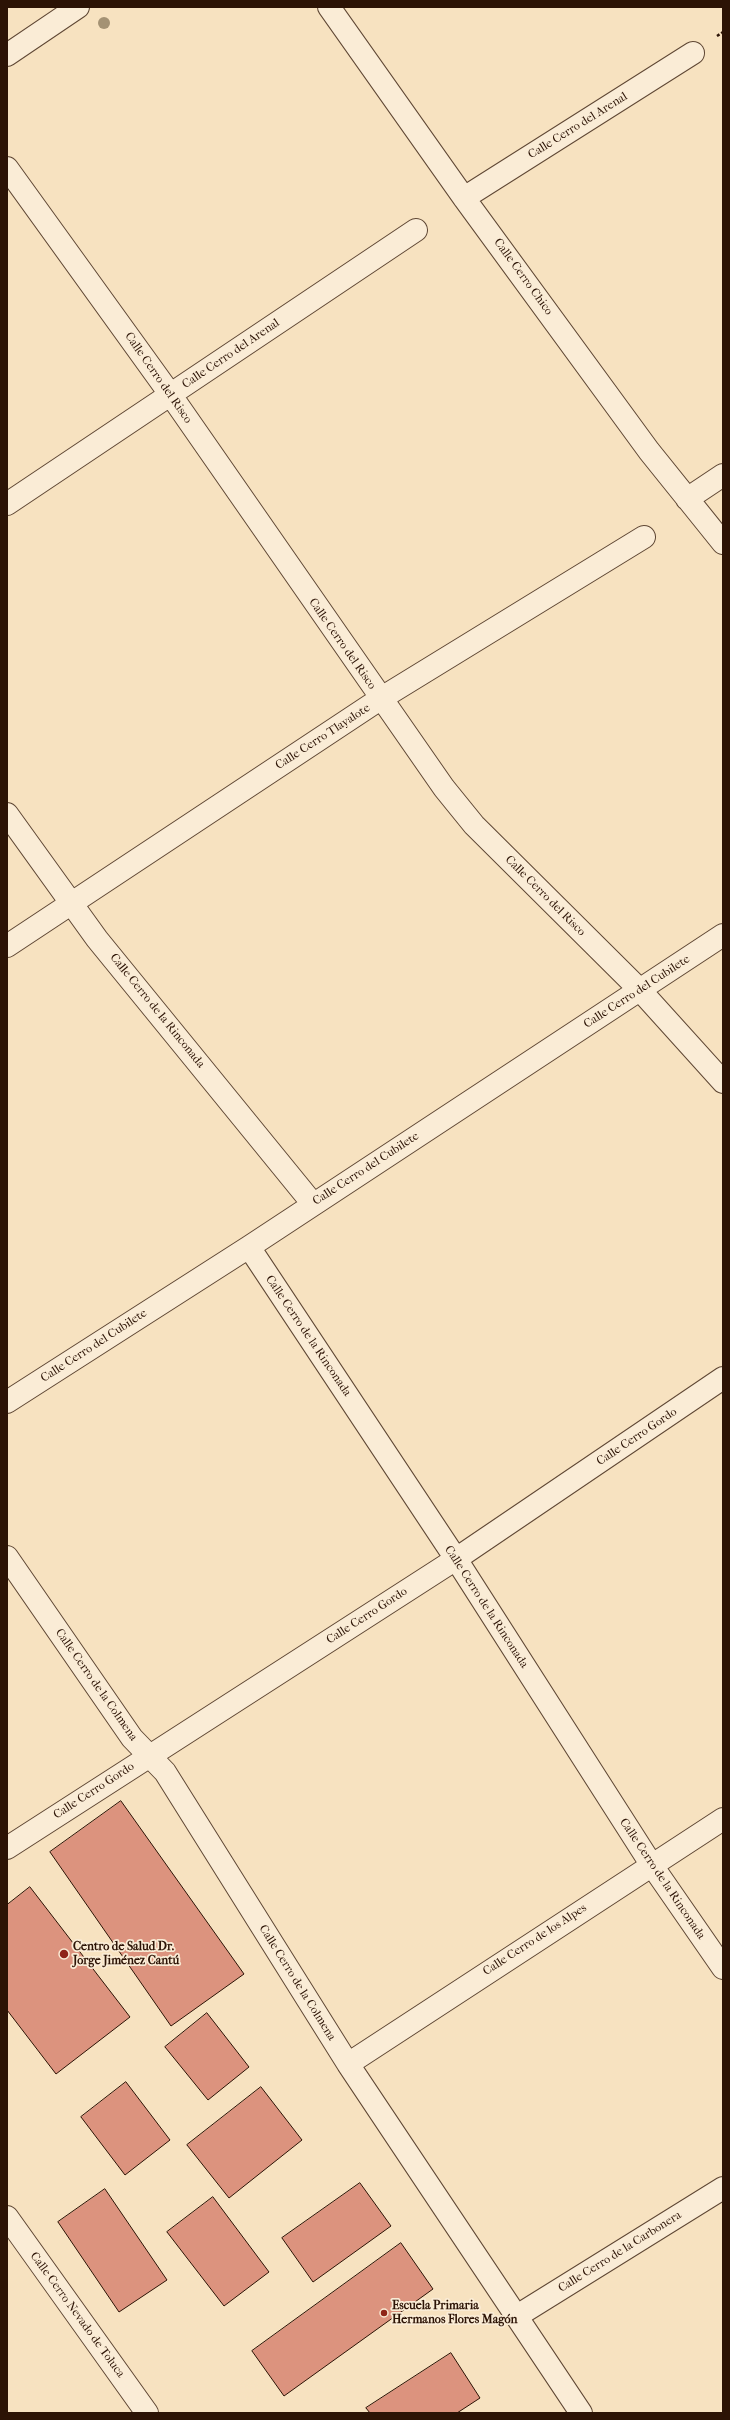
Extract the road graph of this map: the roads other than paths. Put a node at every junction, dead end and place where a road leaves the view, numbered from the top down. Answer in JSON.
{"nodes":[{"id":1,"x":78,"y":7,"type":"edge"},
{"id":2,"x":329,"y":7,"type":"edge"},
{"id":3,"x":693,"y":53,"type":"dead end"},
{"id":4,"x":7,"y":54,"type":"edge"},
{"id":5,"x":7,"y":168,"type":"edge"},
{"id":6,"x":464,"y":198,"type":"junction"},
{"id":7,"x":416,"y":230,"type":"dead end"},
{"id":8,"x":170,"y":394,"type":"junction"},
{"id":9,"x":723,"y":475,"type":"edge"},
{"id":10,"x":687,"y":500,"type":"junction"},
{"id":11,"x":7,"y":504,"type":"edge"},
{"id":12,"x":644,"y":537,"type":"dead end"},
{"id":13,"x":723,"y":543,"type":"edge"},
{"id":14,"x":380,"y":699,"type":"junction"},
{"id":15,"x":7,"y":814,"type":"edge"},
{"id":16,"x":72,"y":903,"type":"junction"},
{"id":17,"x":723,"y":935,"type":"edge"},
{"id":18,"x":7,"y":946,"type":"edge"},
{"id":19,"x":640,"y":990,"type":"junction"},
{"id":20,"x":723,"y":1082,"type":"edge"},
{"id":21,"x":313,"y":1204,"type":"junction"},
{"id":22,"x":249,"y":1247,"type":"junction"},
{"id":23,"x":723,"y":1378,"type":"edge"},
{"id":24,"x":7,"y":1402,"type":"edge"},
{"id":25,"x":7,"y":1557,"type":"edge"},
{"id":26,"x":456,"y":1559,"type":"junction"},
{"id":27,"x":149,"y":1755,"type":"junction"},
{"id":28,"x":723,"y":1819,"type":"edge"},
{"id":29,"x":7,"y":1848,"type":"edge"},
{"id":30,"x":651,"y":1864,"type":"junction"},
{"id":31,"x":723,"y":1968,"type":"edge"},
{"id":32,"x":348,"y":2064,"type":"junction"},
{"id":33,"x":723,"y":2188,"type":"edge"},
{"id":34,"x":7,"y":2217,"type":"edge"},
{"id":35,"x":517,"y":2316,"type":"junction"},
{"id":36,"x":147,"y":2413,"type":"edge"},
{"id":37,"x":581,"y":2413,"type":"edge"}],
"edges":[{"from":1,"to":4,"type":"street"},
{"from":2,"to":6,"type":"street","name":"Calle Cerro Chico"},
{"from":3,"to":6,"type":"street","name":"Calle Cerro del Arenal"},
{"from":5,"to":8,"type":"street","name":"Calle Cerro del Risco"},
{"from":6,"to":10,"type":"street","name":"Calle Cerro Chico"},
{"from":7,"to":8,"type":"street","name":"Calle Cerro del Arenal"},
{"from":8,"to":11,"type":"street","name":"Calle Cerro del Arenal"},
{"from":8,"to":14,"type":"street","name":"Calle Cerro del Risco"},
{"from":9,"to":10,"type":"street"},
{"from":10,"to":13,"type":"street","name":"Calle Cerro Chico"},
{"from":12,"to":14,"type":"street","name":"Calle Cerro Tlayalote"},
{"from":14,"to":16,"type":"street","name":"Calle Cerro Tlayalote"},
{"from":14,"to":19,"type":"street","name":"Calle Cerro del Risco"},
{"from":15,"to":16,"type":"street","name":"Calle Cerro de la Rinconada"},
{"from":16,"to":18,"type":"street","name":"Calle Cerro Tlayalote"},
{"from":16,"to":21,"type":"street","name":"Calle Cerro de la Rinconada"},
{"from":17,"to":19,"type":"street","name":"Calle Cerro del Cubilete"},
{"from":19,"to":20,"type":"street","name":"Calle Cerro del Risco"},
{"from":19,"to":21,"type":"street","name":"Calle Cerro del Cubilete"},
{"from":21,"to":22,"type":"street","name":"Calle Cerro del Cubilete"},
{"from":22,"to":24,"type":"street","name":"Calle Cerro del Cubilete"},
{"from":22,"to":26,"type":"street","name":"Calle Cerro de la Rinconada"},
{"from":23,"to":26,"type":"street","name":"Calle Cerro Gordo"},
{"from":25,"to":27,"type":"street","name":"Calle Cerro de la Colmena"},
{"from":26,"to":27,"type":"street","name":"Calle Cerro Gordo"},
{"from":26,"to":30,"type":"street","name":"Calle Cerro de la Rinconada"},
{"from":27,"to":29,"type":"street","name":"Calle Cerro Gordo"},
{"from":27,"to":32,"type":"street","name":"Calle Cerro de la Colmena"},
{"from":28,"to":30,"type":"street","name":"Calle Cerro de los Alpes"},
{"from":30,"to":31,"type":"street","name":"Calle Cerro de la Rinconada"},
{"from":30,"to":32,"type":"street","name":"Calle Cerro de los Alpes"},
{"from":32,"to":35,"type":"street","name":"Calle Cerro de la Colmena"},
{"from":33,"to":35,"type":"street","name":"Calle Cerro de la Carbonera"},
{"from":34,"to":36,"type":"street","name":"Calle Cerro Nevado de Toluca"},
{"from":35,"to":37,"type":"street","name":"Calle Cerro de la Colmena"}]}
